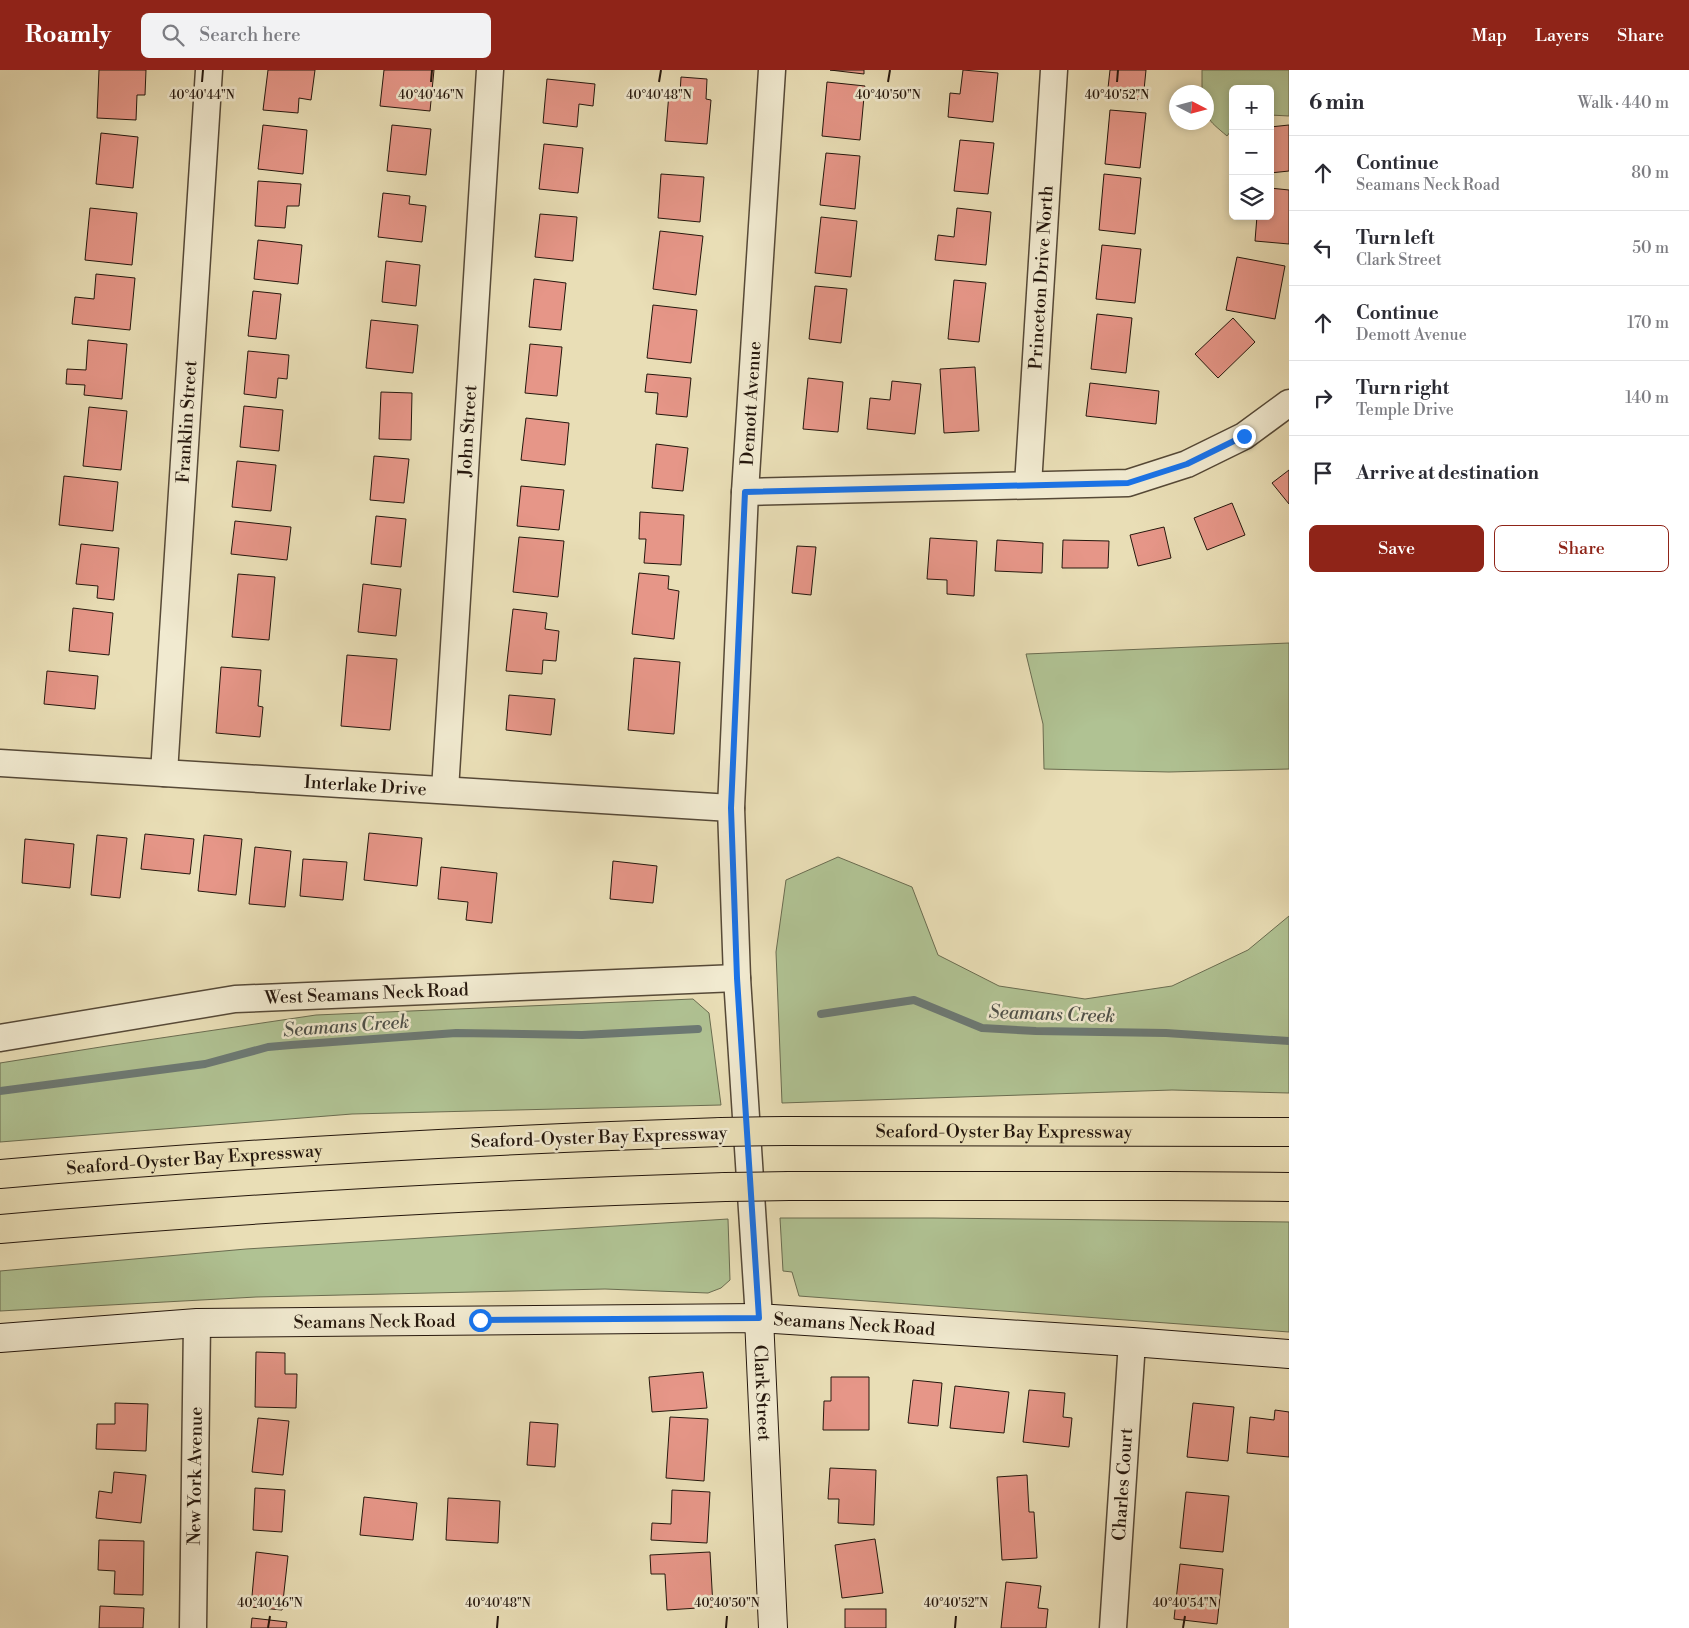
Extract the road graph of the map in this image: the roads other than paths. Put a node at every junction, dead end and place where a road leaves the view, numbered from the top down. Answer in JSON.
{"nodes":[{"id":1,"x":209,"y":70,"type":"edge"},
{"id":2,"x":490,"y":70,"type":"edge"},
{"id":3,"x":772,"y":70,"type":"edge"},
{"id":4,"x":1054,"y":70,"type":"edge"},
{"id":5,"x":1289,"y":404,"type":"edge"},
{"id":6,"x":1028,"y":485,"type":"junction"},
{"id":7,"x":745,"y":492,"type":"junction"},
{"id":8,"x":0,"y":762,"type":"edge"},
{"id":9,"x":164,"y":773,"type":"junction"},
{"id":10,"x":445,"y":790,"type":"junction"},
{"id":11,"x":731,"y":808,"type":"junction"},
{"id":12,"x":737,"y":978,"type":"junction"},
{"id":13,"x":0,"y":1038,"type":"edge"},
{"id":14,"x":733,"y":1129,"type":"junction"},
{"id":15,"x":1289,"y":1132,"type":"edge"},
{"id":16,"x":0,"y":1174,"type":"edge"},
{"id":17,"x":1289,"y":1187,"type":"edge"},
{"id":18,"x":0,"y":1229,"type":"edge"},
{"id":19,"x":759,"y":1318,"type":"junction"},
{"id":20,"x":197,"y":1323,"type":"junction"},
{"id":21,"x":0,"y":1338,"type":"edge"},
{"id":22,"x":1132,"y":1342,"type":"junction"},
{"id":23,"x":1289,"y":1354,"type":"edge"},
{"id":24,"x":193,"y":1628,"type":"edge"},
{"id":25,"x":773,"y":1628,"type":"edge"},
{"id":26,"x":1113,"y":1628,"type":"edge"}],
"edges":[{"from":1,"to":9,"type":"street","name":"Franklin Street"},
{"from":2,"to":10,"type":"street","name":"John Street"},
{"from":3,"to":7,"type":"street","name":"Demott Avenue"},
{"from":4,"to":6,"type":"street","name":"Princeton Drive North"},
{"from":5,"to":6,"type":"street"},
{"from":6,"to":7,"type":"street"},
{"from":7,"to":11,"type":"street","name":"Demott Avenue"},
{"from":8,"to":9,"type":"street","name":"Interlake Drive"},
{"from":9,"to":10,"type":"street","name":"Interlake Drive"},
{"from":10,"to":11,"type":"street","name":"Interlake Drive"},
{"from":11,"to":12,"type":"street","name":"Demott Avenue"},
{"from":12,"to":13,"type":"street","name":"West Seamans Neck Road"},
{"from":12,"to":14,"type":"street","name":"Demott Avenue"},
{"from":14,"to":15,"type":"highway","name":"Seaford-Oyster Bay Expressway","bridge":true},
{"from":14,"to":16,"type":"highway","name":"Seaford-Oyster Bay Expressway"},
{"from":14,"to":19,"type":"street","name":"Clark Street"},
{"from":17,"to":18,"type":"highway","bridge":true},
{"from":19,"to":20,"type":"street","name":"Seamans Neck Road"},
{"from":19,"to":22,"type":"street","name":"Seamans Neck Road"},
{"from":19,"to":25,"type":"street","name":"Clark Street"},
{"from":20,"to":21,"type":"street","name":"Seamans Neck Road"},
{"from":20,"to":24,"type":"street","name":"New York Avenue"},
{"from":22,"to":23,"type":"street","name":"Seamans Neck Road"},
{"from":22,"to":26,"type":"street","name":"Charles Court"}]}
